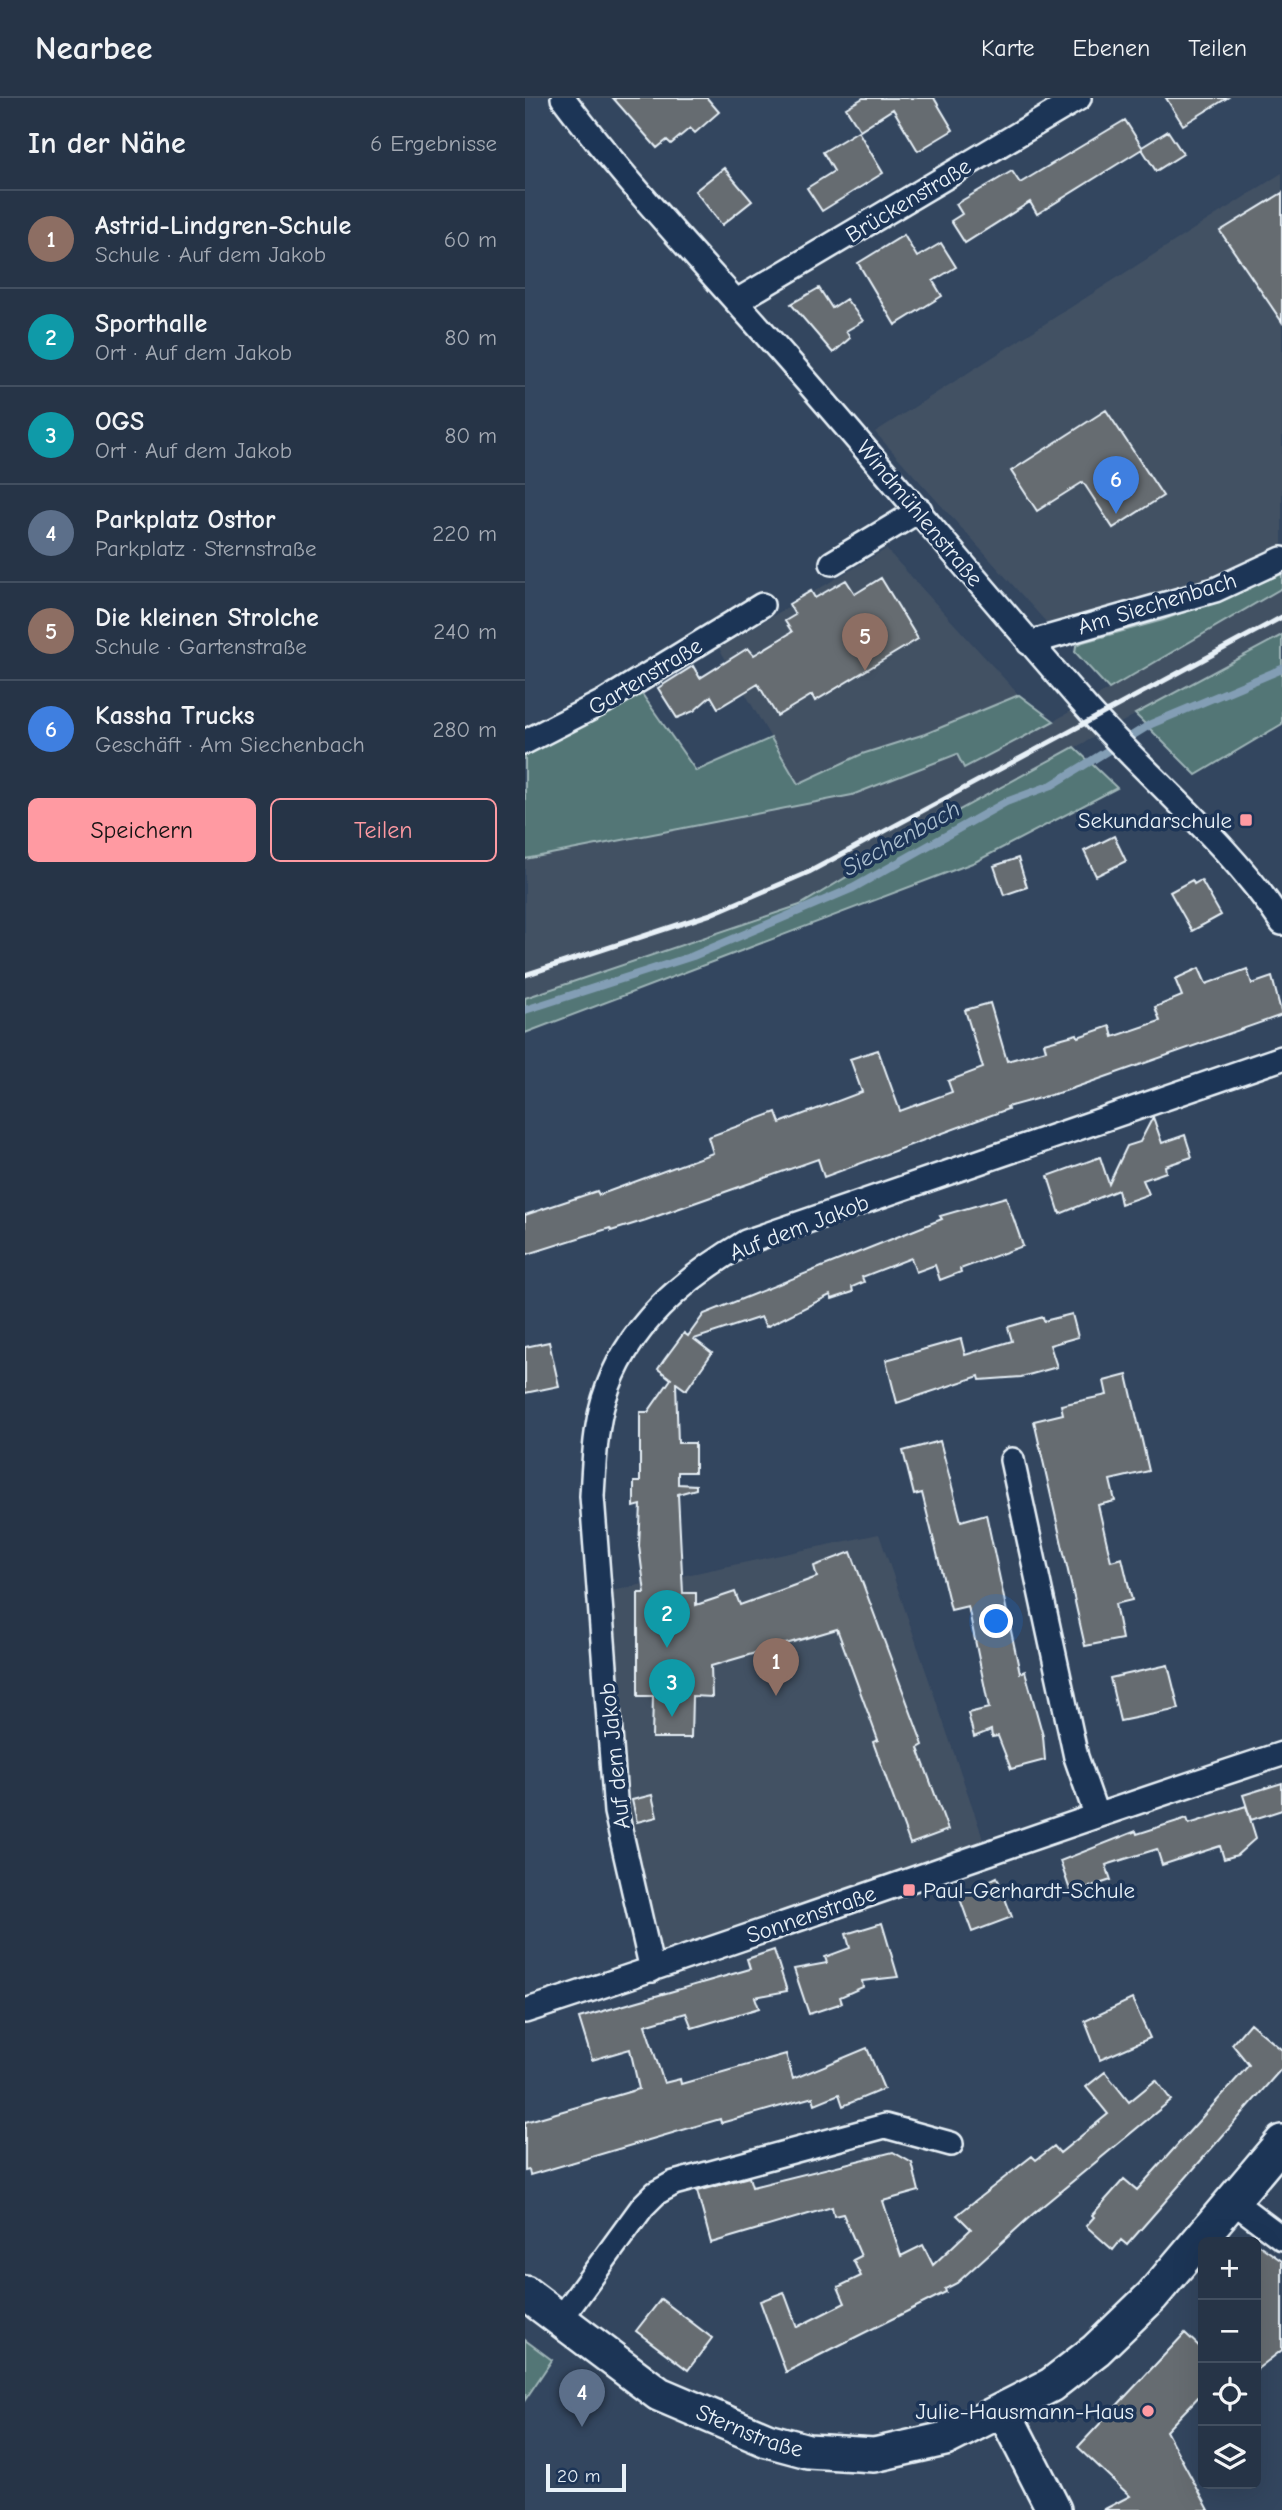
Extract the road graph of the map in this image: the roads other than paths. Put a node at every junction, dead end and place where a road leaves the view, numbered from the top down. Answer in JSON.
{"nodes":[{"id":1,"x":563,"y":98,"type":"edge"},
{"id":2,"x":1079,"y":98,"type":"edge"},
{"id":3,"x":737,"y":301,"type":"junction"},
{"id":4,"x":920,"y":510,"type":"junction"},
{"id":5,"x":1282,"y":559,"type":"edge"},
{"id":6,"x":832,"y":563,"type":"dead end"},
{"id":7,"x":762,"y":605,"type":"dead end"},
{"id":8,"x":1029,"y":643,"type":"junction"},
{"id":9,"x":525,"y":742,"type":"edge"},
{"id":10,"x":1282,"y":923,"type":"edge"},
{"id":11,"x":1282,"y":1058,"type":"edge"},
{"id":12,"x":1011,"y":1460,"type":"dead end"},
{"id":13,"x":1282,"y":1754,"type":"edge"},
{"id":14,"x":1096,"y":1814,"type":"junction"},
{"id":15,"x":652,"y":1970,"type":"junction"},
{"id":16,"x":525,"y":2011,"type":"edge"},
{"id":17,"x":1282,"y":2142,"type":"edge"},
{"id":18,"x":951,"y":2144,"type":"dead end"},
{"id":19,"x":1234,"y":2202,"type":"junction"},
{"id":20,"x":1282,"y":2238,"type":"edge"},
{"id":21,"x":525,"y":2293,"type":"edge"},
{"id":22,"x":560,"y":2320,"type":"junction"},
{"id":23,"x":1004,"y":2412,"type":"junction"},
{"id":24,"x":1054,"y":2510,"type":"edge"}],
"edges":[{"from":1,"to":3,"type":"street","name":"Windmühlenstraße"},
{"from":2,"to":3,"type":"street","name":"Brückenstraße"},
{"from":3,"to":4,"type":"street","name":"Windmühlenstraße"},
{"from":4,"to":6,"type":"street"},
{"from":4,"to":8,"type":"street","name":"Windmühlenstraße"},
{"from":5,"to":8,"type":"street","name":"Am Siechenbach"},
{"from":7,"to":9,"type":"street","name":"Gartenstraße"},
{"from":8,"to":10,"type":"street","name":"Windmühlenstraße"},
{"from":11,"to":15,"type":"street","name":"Auf dem Jakob"},
{"from":12,"to":14,"type":"street"},
{"from":13,"to":14,"type":"street","name":"Sonnenstraße"},
{"from":14,"to":15,"type":"street","name":"Sonnenstraße"},
{"from":15,"to":16,"type":"street","name":"Sonnenstraße"},
{"from":17,"to":19,"type":"main road","name":"Sternstraße"},
{"from":18,"to":22,"type":"street"},
{"from":19,"to":20,"type":"street"},
{"from":19,"to":23,"type":"main road","name":"Sternstraße"},
{"from":21,"to":22,"type":"main road","name":"Sternstraße"},
{"from":22,"to":23,"type":"main road","name":"Sternstraße"},
{"from":23,"to":24,"type":"main road"}]}
